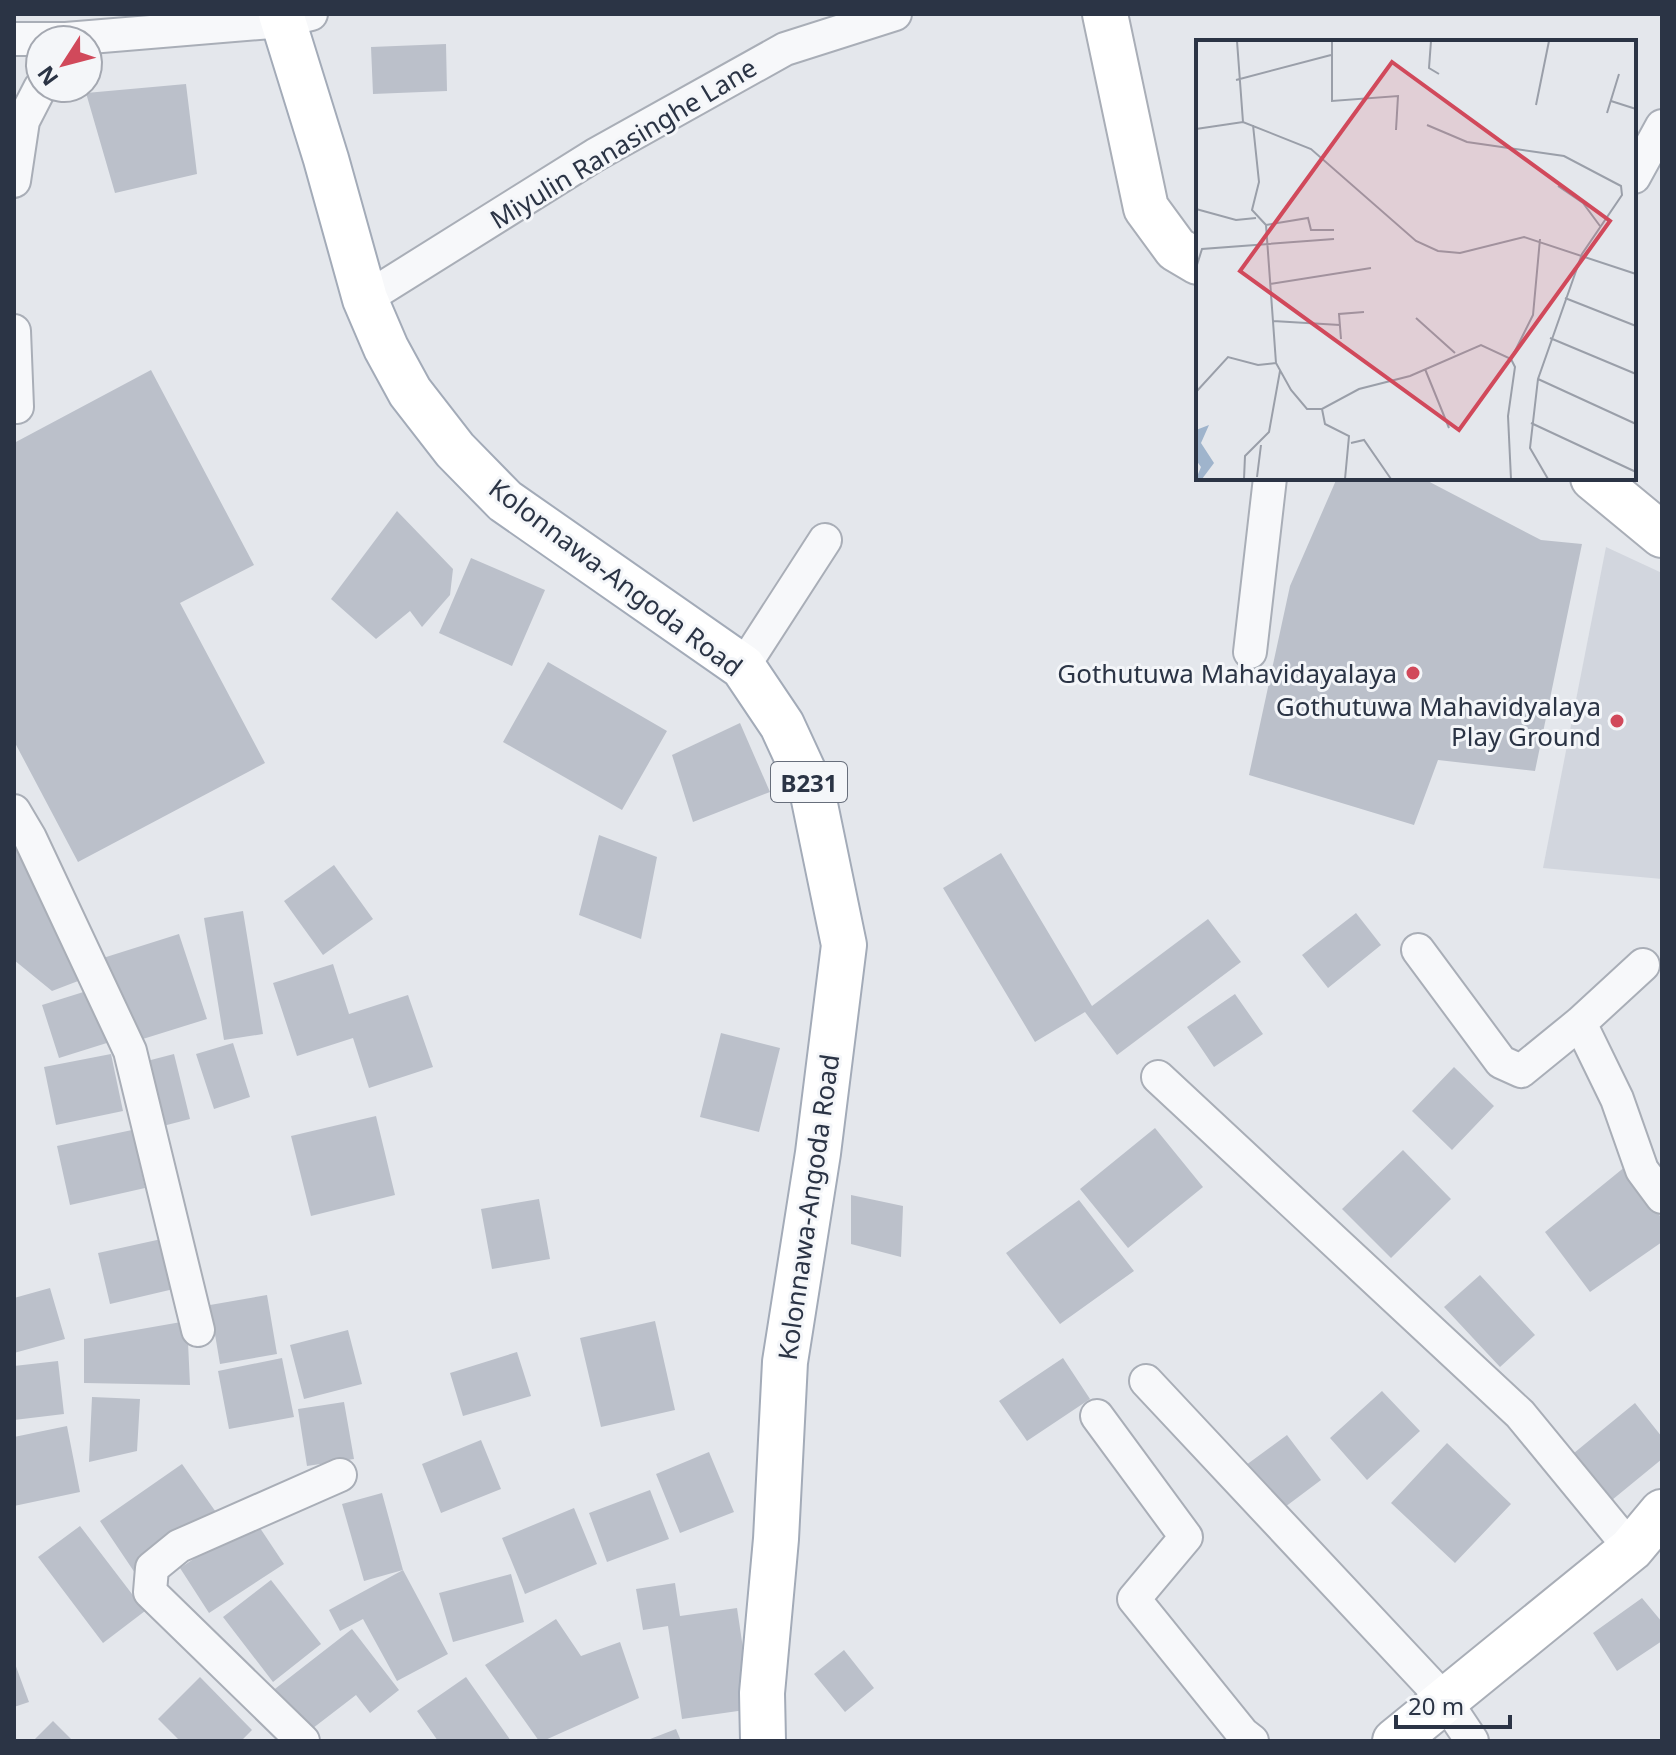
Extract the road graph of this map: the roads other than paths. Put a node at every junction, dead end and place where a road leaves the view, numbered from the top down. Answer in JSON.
{"nodes":[{"id":1,"x":895,"y":14,"type":"edge"},
{"id":2,"x":1105,"y":14,"type":"edge"},
{"id":3,"x":292,"y":16,"type":"edge"},
{"id":4,"x":104,"y":36,"type":"edge"},
{"id":5,"x":32,"y":104,"type":"edge"},
{"id":6,"x":1662,"y":126,"type":"edge"},
{"id":7,"x":1636,"y":173,"type":"edge"},
{"id":8,"x":14,"y":181,"type":"edge"},
{"id":9,"x":1196,"y":261,"type":"edge"},
{"id":10,"x":365,"y":299,"type":"junction"},
{"id":11,"x":14,"y":331,"type":"edge"},
{"id":12,"x":17,"y":407,"type":"dead end"},
{"id":13,"x":1270,"y":480,"type":"edge"},
{"id":14,"x":1595,"y":480,"type":"edge"},
{"id":15,"x":1662,"y":535,"type":"edge"},
{"id":16,"x":825,"y":540,"type":"dead end"},
{"id":17,"x":1250,"y":652,"type":"dead end"},
{"id":18,"x":743,"y":667,"type":"junction"},
{"id":19,"x":14,"y":811,"type":"edge"},
{"id":20,"x":1418,"y":950,"type":"dead end"},
{"id":21,"x":1643,"y":965,"type":"dead end"},
{"id":22,"x":1580,"y":1023,"type":"junction"},
{"id":23,"x":1158,"y":1077,"type":"dead end"},
{"id":24,"x":1662,"y":1197,"type":"edge"},
{"id":25,"x":198,"y":1330,"type":"dead end"},
{"id":26,"x":1146,"y":1381,"type":"dead end"},
{"id":27,"x":1097,"y":1416,"type":"dead end"},
{"id":28,"x":340,"y":1475,"type":"dead end"},
{"id":29,"x":1662,"y":1512,"type":"edge"},
{"id":30,"x":1631,"y":1549,"type":"junction"},
{"id":31,"x":1444,"y":1699,"type":"junction"},
{"id":32,"x":303,"y":1741,"type":"edge"},
{"id":33,"x":763,"y":1741,"type":"edge"},
{"id":34,"x":1252,"y":1741,"type":"edge"},
{"id":35,"x":1395,"y":1741,"type":"edge"},
{"id":36,"x":1472,"y":1741,"type":"edge"}],
"edges":[{"from":1,"to":10,"type":"street","name":"Miyulin Ranasinghe Lane"},
{"from":2,"to":9,"type":"main road"},
{"from":3,"to":4,"type":"street"},
{"from":3,"to":10,"type":"main road","name":"Kolonnawa-Angoda Road","number":"B231"},
{"from":5,"to":8,"type":"street"},
{"from":6,"to":7,"type":"street"},
{"from":10,"to":18,"type":"main road","name":"Kolonnawa-Angoda Road","number":"B231"},
{"from":11,"to":12,"type":"street"},
{"from":13,"to":17,"type":"street"},
{"from":14,"to":15,"type":"main road"},
{"from":16,"to":18,"type":"street"},
{"from":18,"to":33,"type":"main road","name":"Kolonnawa-Angoda Road","number":"B231"},
{"from":19,"to":25,"type":"street"},
{"from":20,"to":22,"type":"street"},
{"from":21,"to":22,"type":"street"},
{"from":22,"to":24,"type":"street"},
{"from":23,"to":30,"type":"street"},
{"from":26,"to":31,"type":"street"},
{"from":27,"to":34,"type":"street"},
{"from":28,"to":32,"type":"street"},
{"from":29,"to":30,"type":"main road"},
{"from":30,"to":31,"type":"main road"},
{"from":31,"to":35,"type":"main road"},
{"from":31,"to":36,"type":"street"}]}
